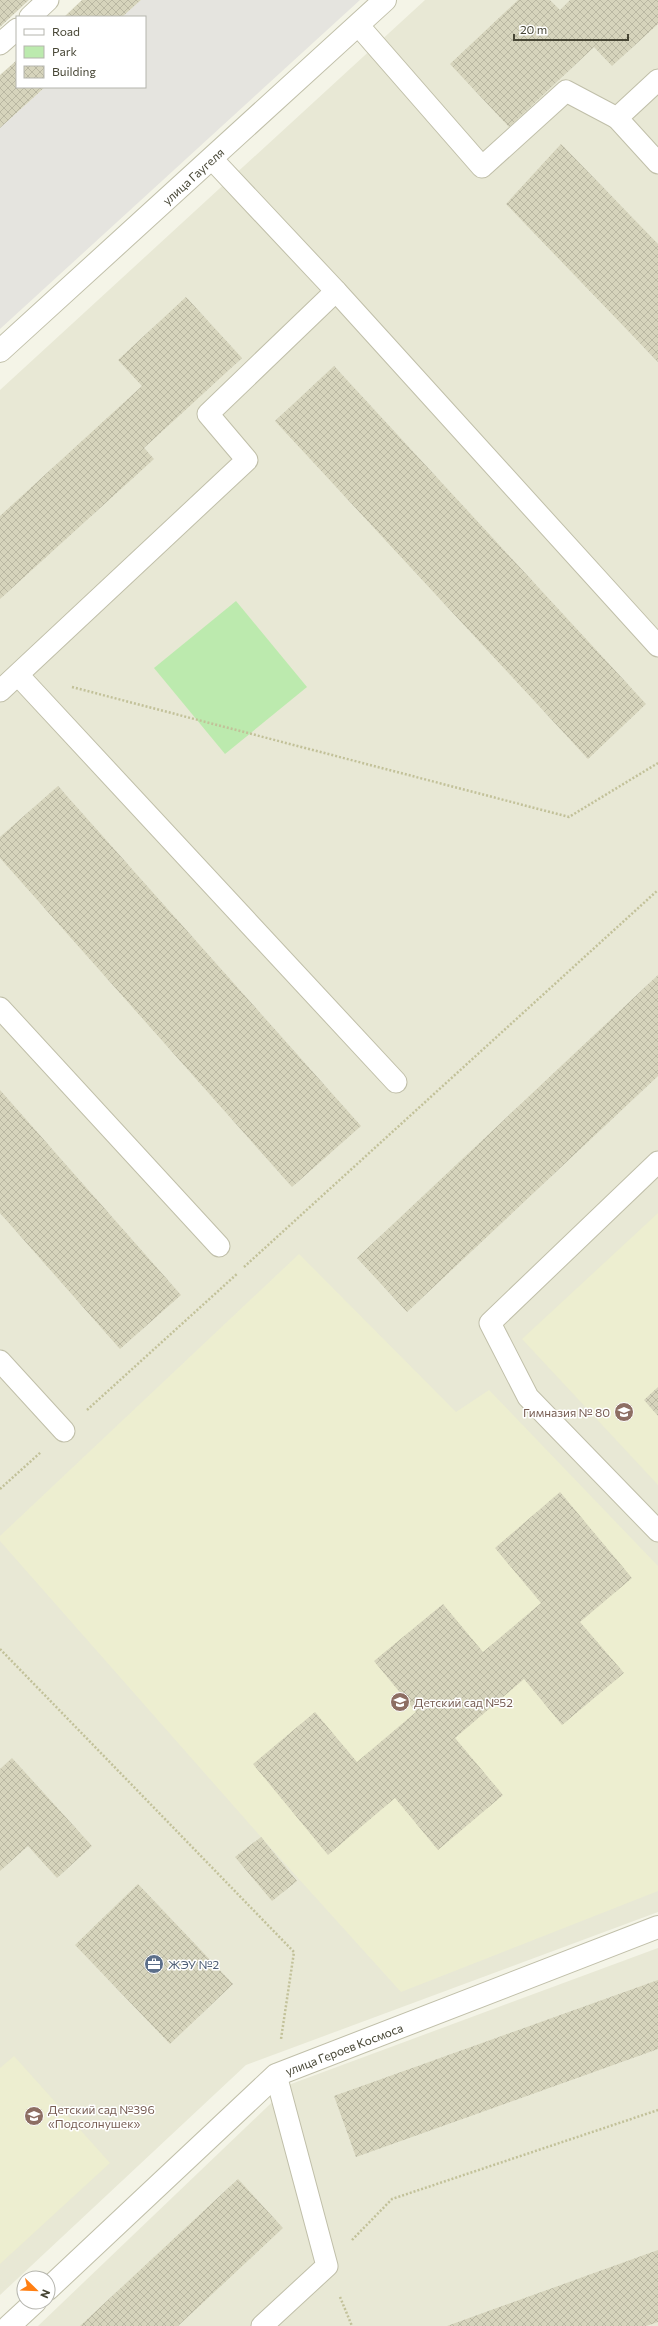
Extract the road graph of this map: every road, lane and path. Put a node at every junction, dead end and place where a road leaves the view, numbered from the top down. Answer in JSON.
{"nodes":[{"id":1,"x":48,"y":0,"type":"edge"},
{"id":2,"x":385,"y":0,"type":"edge"},
{"id":3,"x":31,"y":16,"type":"edge"},
{"id":4,"x":358,"y":25,"type":"junction"},
{"id":5,"x":16,"y":30,"type":"edge"},
{"id":6,"x":0,"y":44,"type":"edge"},
{"id":7,"x":658,"y":80,"type":"edge"},
{"id":8,"x":617,"y":118,"type":"junction"},
{"id":9,"x":212,"y":159,"type":"junction"},
{"id":10,"x":658,"y":163,"type":"edge"},
{"id":11,"x":336,"y":291,"type":"junction"},
{"id":12,"x":0,"y":351,"type":"edge"},
{"id":13,"x":658,"y":646,"type":"edge"},
{"id":14,"x":18,"y":675,"type":"junction"},
{"id":15,"x":70,"y":686,"type":"dead end"},
{"id":16,"x":0,"y":691,"type":"edge"},
{"id":17,"x":658,"y":763,"type":"edge"},
{"id":18,"x":658,"y":890,"type":"edge"},
{"id":19,"x":0,"y":1008,"type":"edge"},
{"id":20,"x":396,"y":1082,"type":"dead end"},
{"id":21,"x":658,"y":1162,"type":"edge"},
{"id":22,"x":219,"y":1246,"type":"dead end"},
{"id":23,"x":0,"y":1361,"type":"edge"},
{"id":24,"x":64,"y":1431,"type":"junction"},
{"id":25,"x":0,"y":1489,"type":"edge"},
{"id":26,"x":658,"y":1531,"type":"edge"},
{"id":27,"x":0,"y":1649,"type":"edge"},
{"id":28,"x":658,"y":1927,"type":"edge"},
{"id":29,"x":276,"y":2075,"type":"junction"},
{"id":30,"x":658,"y":2110,"type":"edge"},
{"id":31,"x":327,"y":2266,"type":"junction"},
{"id":32,"x":56,"y":2281,"type":"edge"},
{"id":33,"x":26,"y":2310,"type":"edge"},
{"id":34,"x":9,"y":2326,"type":"edge"},
{"id":35,"x":262,"y":2326,"type":"edge"}],
"edges":[{"from":1,"to":3,"type":"lane"},
{"from":2,"to":4,"type":"street","name":"улица Гаугеля"},
{"from":4,"to":8,"type":"lane"},
{"from":4,"to":9,"type":"street","name":"улица Гаугеля"},
{"from":5,"to":6,"type":"lane"},
{"from":7,"to":8,"type":"lane"},
{"from":8,"to":10,"type":"lane"},
{"from":9,"to":11,"type":"lane"},
{"from":9,"to":12,"type":"street","name":"улица Гаугеля"},
{"from":11,"to":13,"type":"lane"},
{"from":11,"to":14,"type":"lane"},
{"from":14,"to":16,"type":"lane"},
{"from":14,"to":20,"type":"lane"},
{"from":15,"to":17,"type":"path"},
{"from":18,"to":24,"type":"path"},
{"from":19,"to":22,"type":"lane"},
{"from":21,"to":26,"type":"lane"},
{"from":23,"to":24,"type":"lane"},
{"from":24,"to":25,"type":"path"},
{"from":27,"to":29,"type":"path"},
{"from":28,"to":29,"type":"street","name":"улица Героев Космоса"},
{"from":29,"to":31,"type":"lane"},
{"from":29,"to":32,"type":"street","name":"улица Героев Космоса"},
{"from":30,"to":31,"type":"path"},
{"from":31,"to":35,"type":"lane"},
{"from":33,"to":34,"type":"street"}]}
